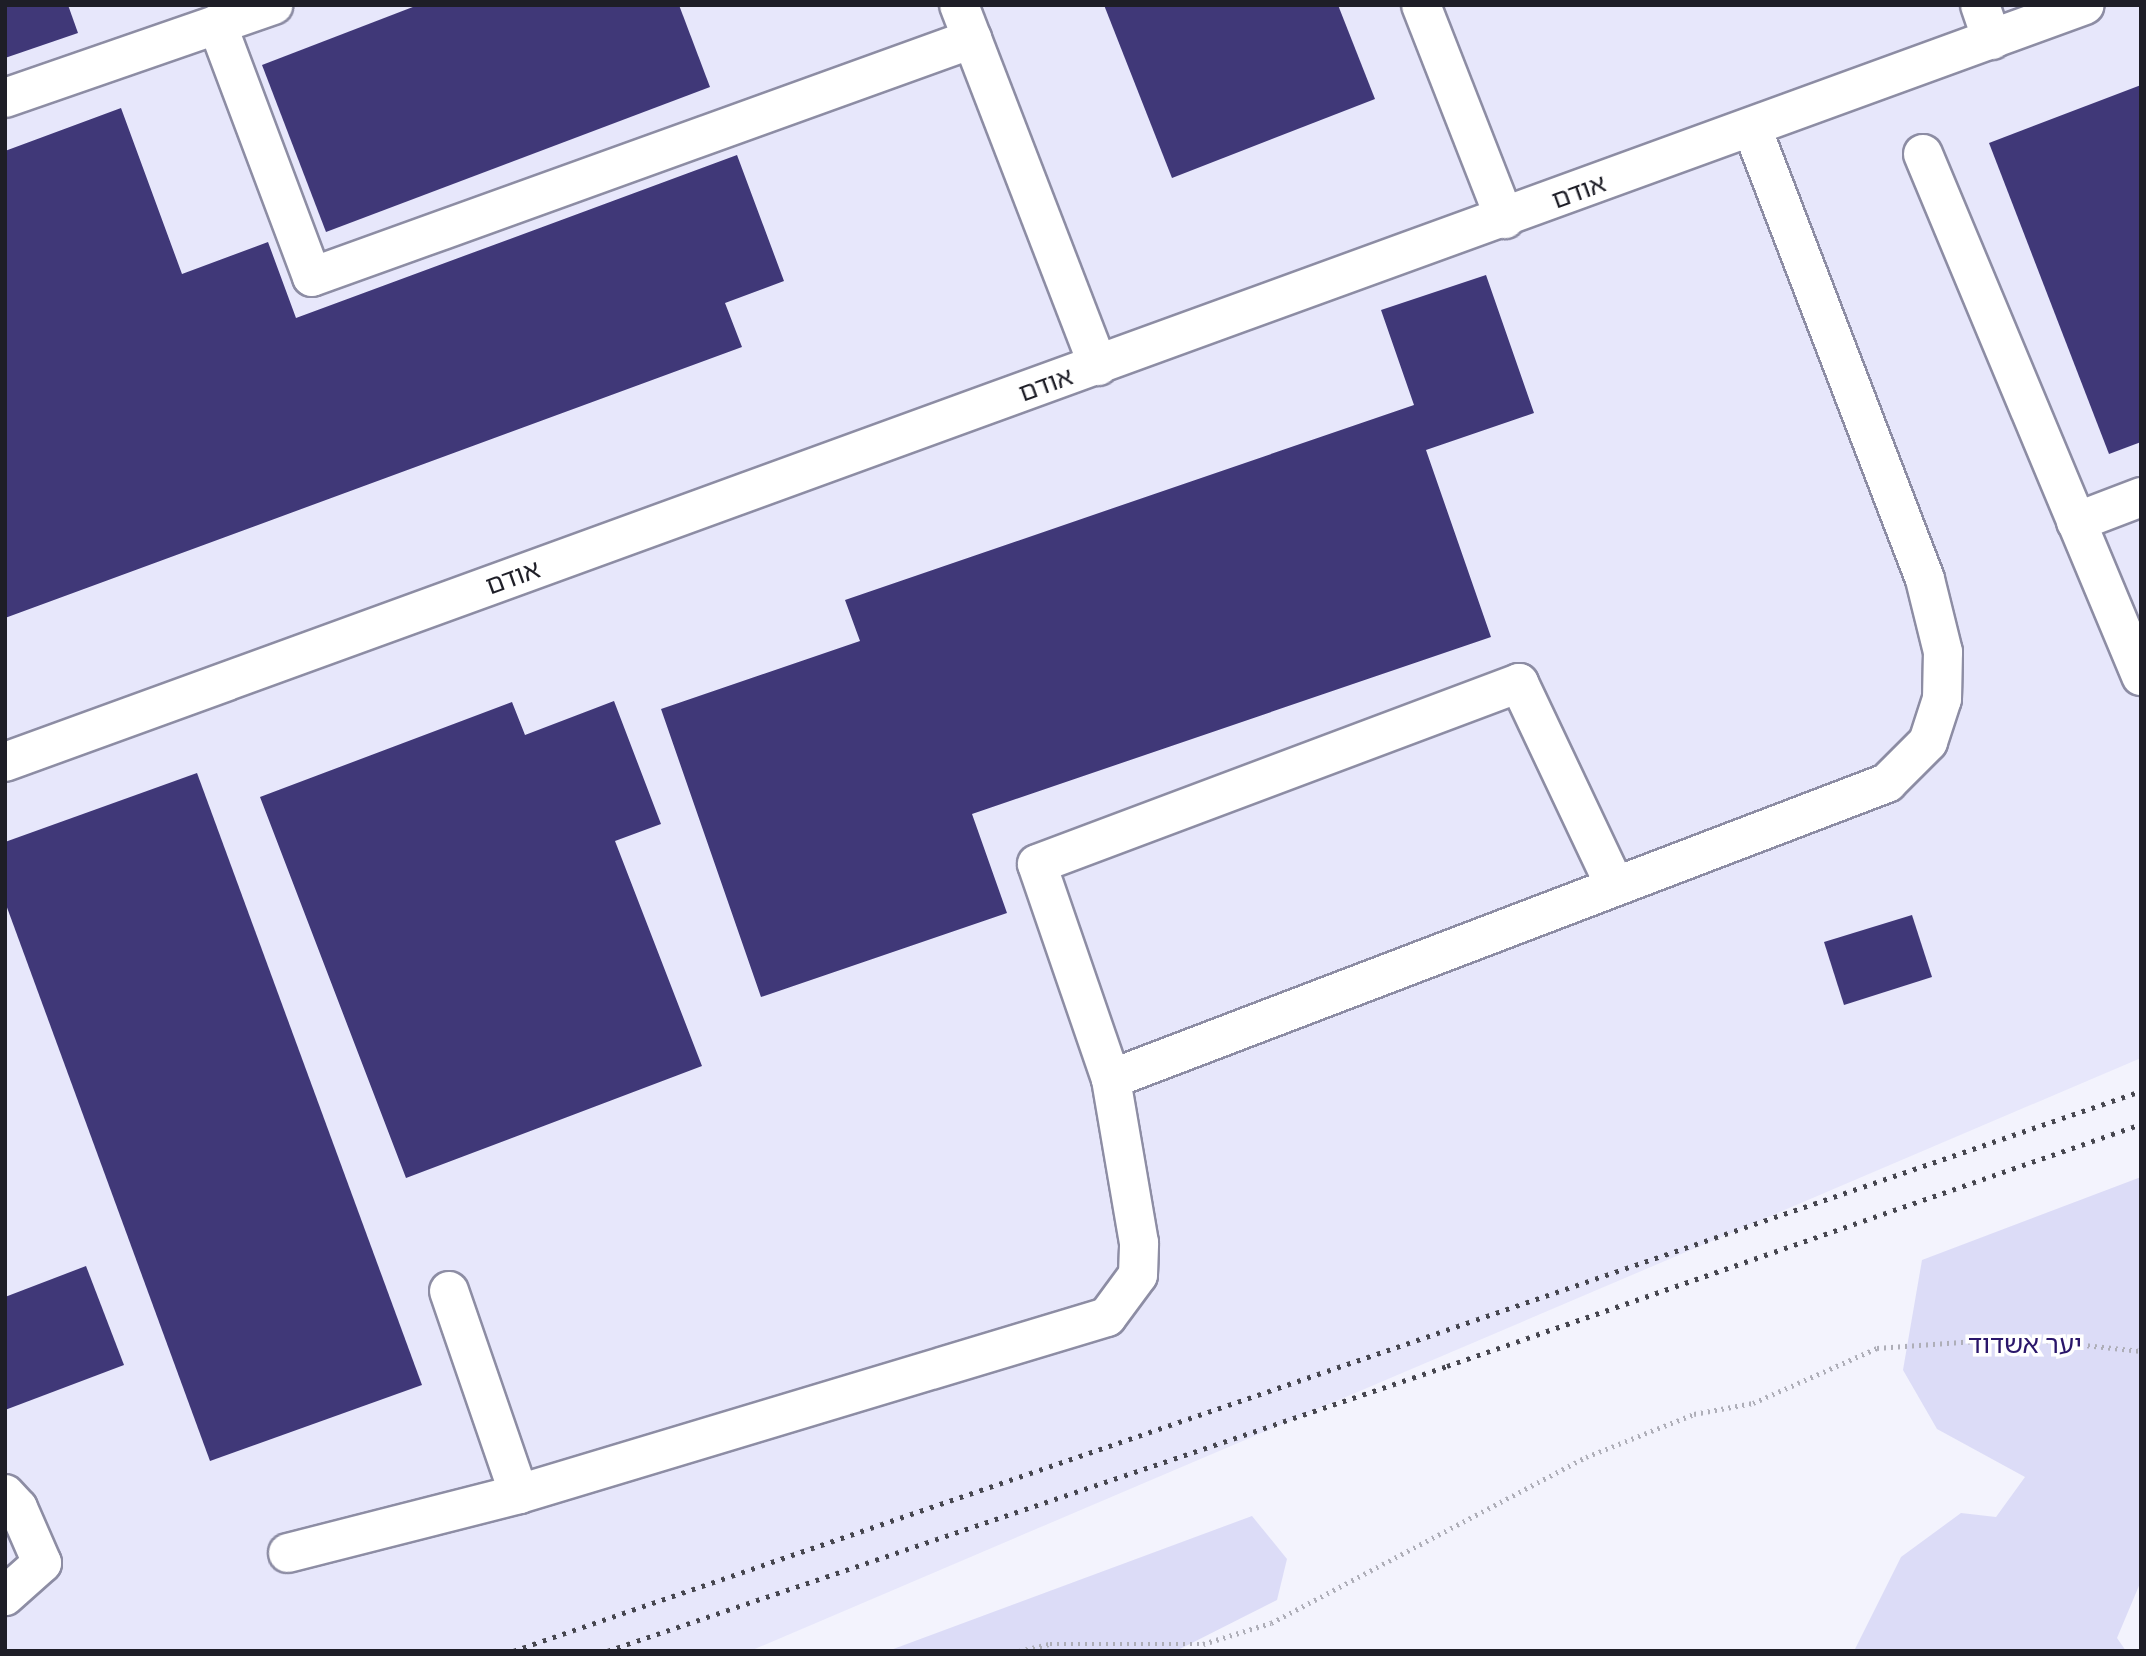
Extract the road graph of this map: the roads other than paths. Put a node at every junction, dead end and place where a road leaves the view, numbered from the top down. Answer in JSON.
{"nodes":[{"id":1,"x":273,"y":5,"type":"edge"},
{"id":2,"x":1421,"y":5,"type":"edge"},
{"id":3,"x":2085,"y":5,"type":"edge"},
{"id":4,"x":966,"y":22,"type":"edge"},
{"id":5,"x":1986,"y":23,"type":"edge"},
{"id":6,"x":217,"y":24,"type":"junction"},
{"id":7,"x":5,"y":98,"type":"edge"},
{"id":8,"x":1752,"y":129,"type":"junction"},
{"id":9,"x":1923,"y":154,"type":"dead end"},
{"id":10,"x":1504,"y":219,"type":"junction"},
{"id":11,"x":1098,"y":366,"type":"junction"},
{"id":12,"x":2141,"y":497,"type":"edge"},
{"id":13,"x":2076,"y":522,"type":"junction"},
{"id":14,"x":2141,"y":676,"type":"edge"},
{"id":15,"x":5,"y":762,"type":"edge"},
{"id":16,"x":1615,"y":886,"type":"junction"},
{"id":17,"x":1111,"y":1079,"type":"junction"},
{"id":18,"x":449,"y":1291,"type":"dead end"},
{"id":19,"x":519,"y":1493,"type":"junction"},
{"id":20,"x":5,"y":1494,"type":"edge"},
{"id":21,"x":289,"y":1553,"type":"dead end"},
{"id":22,"x":5,"y":1596,"type":"edge"}],
"edges":[{"from":1,"to":6,"type":"street"},
{"from":2,"to":10,"type":"street"},
{"from":3,"to":5,"type":"street","name":"אודם"},
{"from":4,"to":6,"type":"street"},
{"from":4,"to":11,"type":"street"},
{"from":5,"to":8,"type":"street","name":"אודם"},
{"from":6,"to":7,"type":"street"},
{"from":8,"to":10,"type":"street","name":"אודם"},
{"from":8,"to":16,"type":"street"},
{"from":9,"to":13,"type":"street"},
{"from":10,"to":11,"type":"street","name":"אודם"},
{"from":11,"to":15,"type":"street","name":"אודם"},
{"from":12,"to":13,"type":"street"},
{"from":13,"to":14,"type":"street"},
{"from":16,"to":17,"type":"street"},
{"from":16,"to":17,"type":"street"},
{"from":17,"to":19,"type":"street"},
{"from":18,"to":19,"type":"street"},
{"from":19,"to":21,"type":"street"},
{"from":20,"to":22,"type":"street"}]}
